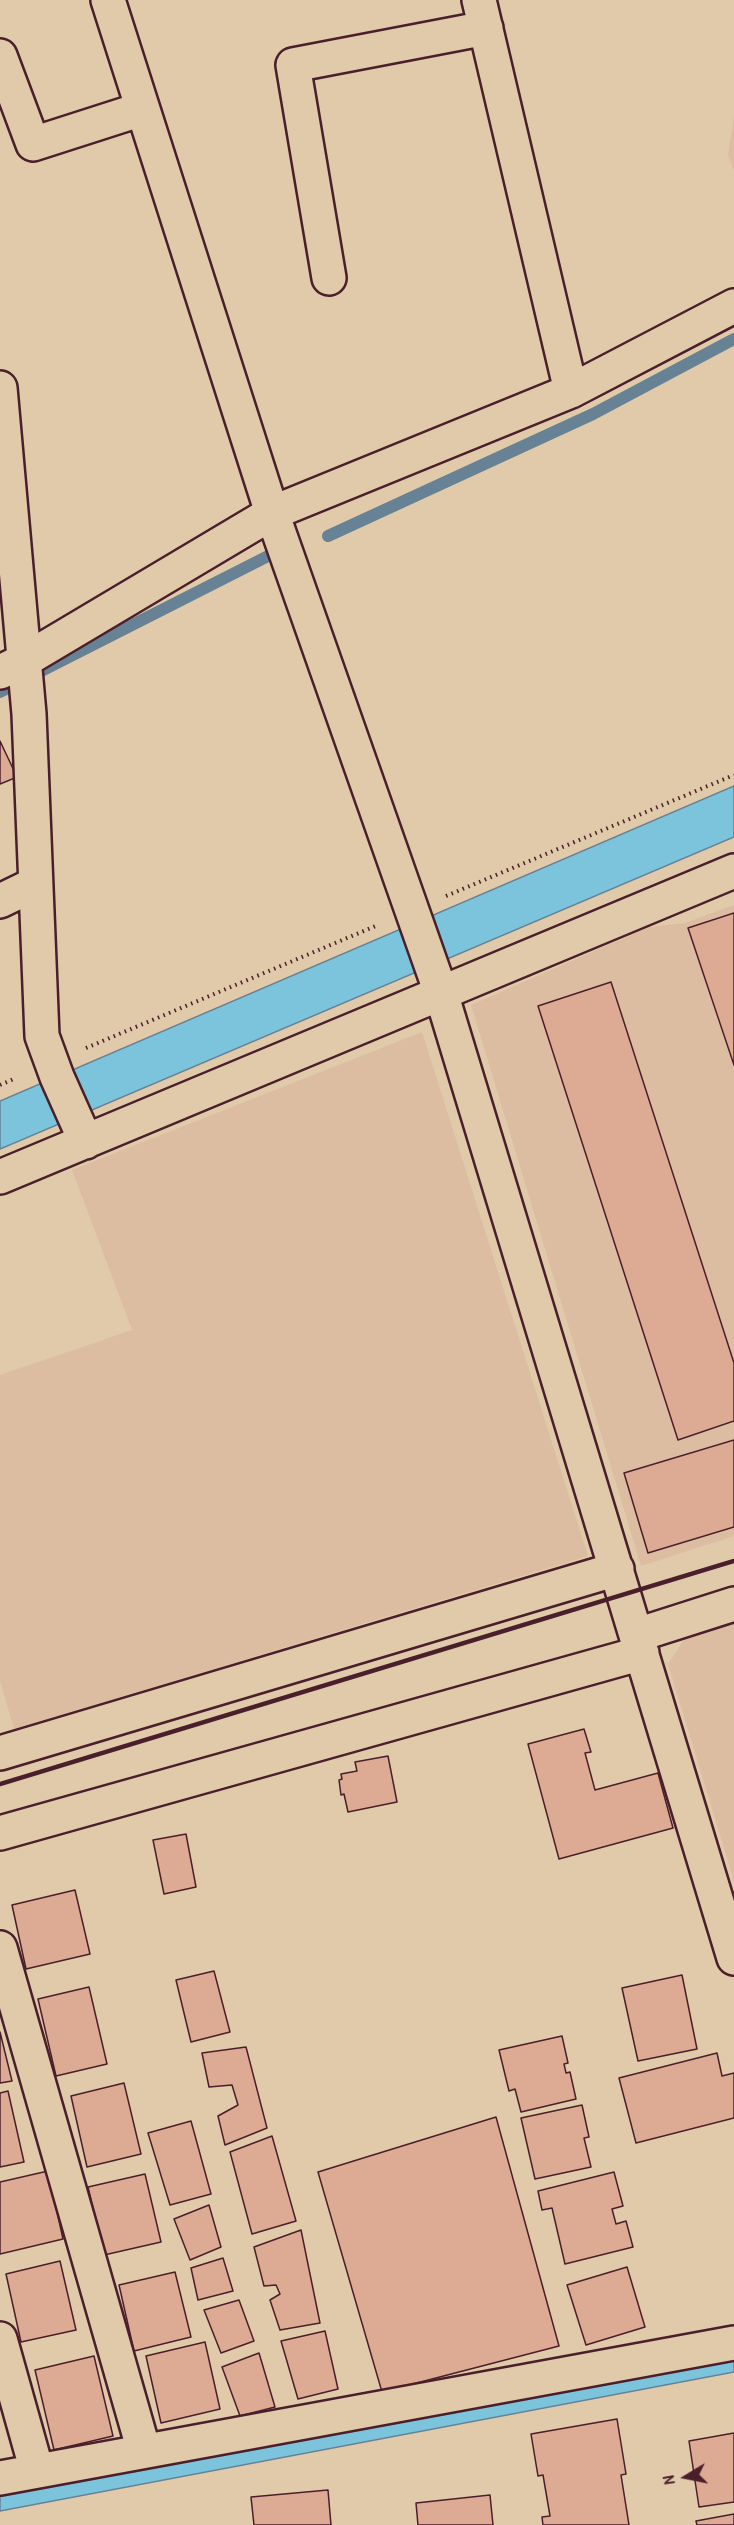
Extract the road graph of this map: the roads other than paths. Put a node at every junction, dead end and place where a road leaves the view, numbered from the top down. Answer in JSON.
{"nodes":[{"id":1,"x":108,"y":0,"type":"edge"},
{"id":2,"x":483,"y":14,"type":"edge"},
{"id":3,"x":0,"y":56,"type":"edge"},
{"id":4,"x":142,"y":109,"type":"junction"},
{"id":5,"x":329,"y":278,"type":"dead end"},
{"id":6,"x":734,"y":306,"type":"edge"},
{"id":7,"x":0,"y":388,"type":"edge"},
{"id":8,"x":571,"y":391,"type":"junction"},
{"id":9,"x":273,"y":513,"type":"junction"},
{"id":10,"x":17,"y":665,"type":"edge"},
{"id":11,"x":734,"y":871,"type":"edge"},
{"id":12,"x":35,"y":884,"type":"junction"},
{"id":13,"x":0,"y":901,"type":"edge"},
{"id":14,"x":438,"y":983,"type":"junction"},
{"id":15,"x":81,"y":1130,"type":"junction"},
{"id":16,"x":0,"y":1177,"type":"edge"},
{"id":17,"x":616,"y":1569,"type":"junction"},
{"id":18,"x":734,"y":1604,"type":"edge"},
{"id":19,"x":639,"y":1644,"type":"junction"},
{"id":20,"x":0,"y":1753,"type":"edge"},
{"id":21,"x":0,"y":1833,"type":"edge"},
{"id":22,"x":0,"y":1948,"type":"edge"},
{"id":23,"x":734,"y":1958,"type":"edge"},
{"id":24,"x":0,"y":2338,"type":"edge"},
{"id":25,"x":734,"y":2343,"type":"edge"},
{"id":26,"x":144,"y":2451,"type":"junction"},
{"id":27,"x":37,"y":2471,"type":"junction"},
{"id":28,"x":0,"y":2478,"type":"edge"}],
"edges":[{"from":1,"to":4,"type":"street"},
{"from":2,"to":5,"type":"street"},
{"from":2,"to":8,"type":"street"},
{"from":3,"to":4,"type":"street"},
{"from":4,"to":9,"type":"street"},
{"from":6,"to":8,"type":"street"},
{"from":7,"to":10,"type":"street"},
{"from":8,"to":9,"type":"street"},
{"from":9,"to":10,"type":"street"},
{"from":9,"to":14,"type":"street"},
{"from":10,"to":12,"type":"street"},
{"from":11,"to":14,"type":"street"},
{"from":12,"to":13,"type":"street"},
{"from":12,"to":15,"type":"street"},
{"from":14,"to":15,"type":"street"},
{"from":14,"to":17,"type":"street"},
{"from":15,"to":16,"type":"street"},
{"from":17,"to":19,"type":"street"},
{"from":17,"to":20,"type":"street"},
{"from":18,"to":19,"type":"street"},
{"from":19,"to":21,"type":"street"},
{"from":19,"to":23,"type":"street"},
{"from":22,"to":26,"type":"street"},
{"from":24,"to":27,"type":"street"},
{"from":25,"to":26,"type":"street"},
{"from":26,"to":27,"type":"street"},
{"from":27,"to":28,"type":"street"}]}
